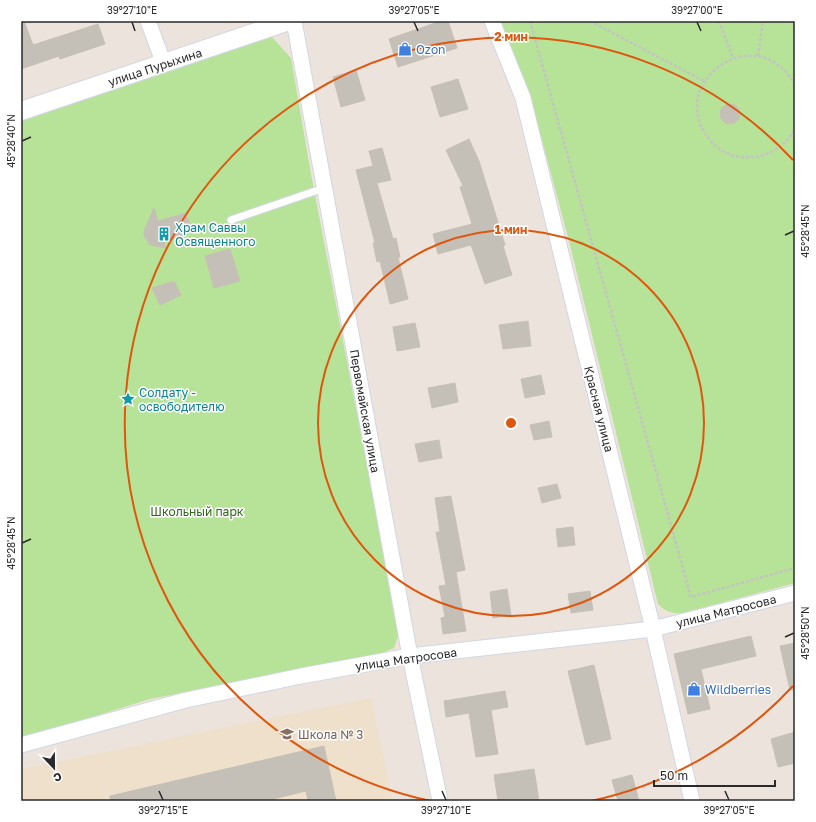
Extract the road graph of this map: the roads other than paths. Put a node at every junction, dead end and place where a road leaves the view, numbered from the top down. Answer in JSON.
{"nodes":[{"id":1,"x":148,"y":21,"type":"edge"},
{"id":2,"x":289,"y":21,"type":"edge"},
{"id":3,"x":294,"y":21,"type":"edge"},
{"id":4,"x":492,"y":21,"type":"edge"},
{"id":5,"x":164,"y":64,"type":"junction"},
{"id":6,"x":21,"y":111,"type":"edge"},
{"id":7,"x":324,"y":188,"type":"junction"},
{"id":8,"x":231,"y":220,"type":"dead end"},
{"id":9,"x":795,"y":593,"type":"edge"},
{"id":10,"x":653,"y":629,"type":"junction"},
{"id":11,"x":410,"y":656,"type":"junction"},
{"id":12,"x":21,"y":745,"type":"edge"},
{"id":13,"x":440,"y":801,"type":"edge"},
{"id":14,"x":692,"y":801,"type":"edge"}],
"edges":[{"from":1,"to":5,"type":"street"},
{"from":2,"to":5,"type":"street","name":"улица Пурыхина"},
{"from":3,"to":7,"type":"street","name":"Первомайская улица"},
{"from":4,"to":10,"type":"street","name":"Красная улица"},
{"from":5,"to":6,"type":"street","name":"улица Пурыхина"},
{"from":7,"to":8,"type":"lane"},
{"from":7,"to":11,"type":"street","name":"Первомайская улица"},
{"from":9,"to":10,"type":"street","name":"улица Матросова"},
{"from":10,"to":11,"type":"street","name":"улица Матросова"},
{"from":10,"to":14,"type":"street","name":"Красная улица"},
{"from":11,"to":12,"type":"street","name":"улица Матросова"},
{"from":11,"to":13,"type":"street","name":"Первомайская улица"}]}
